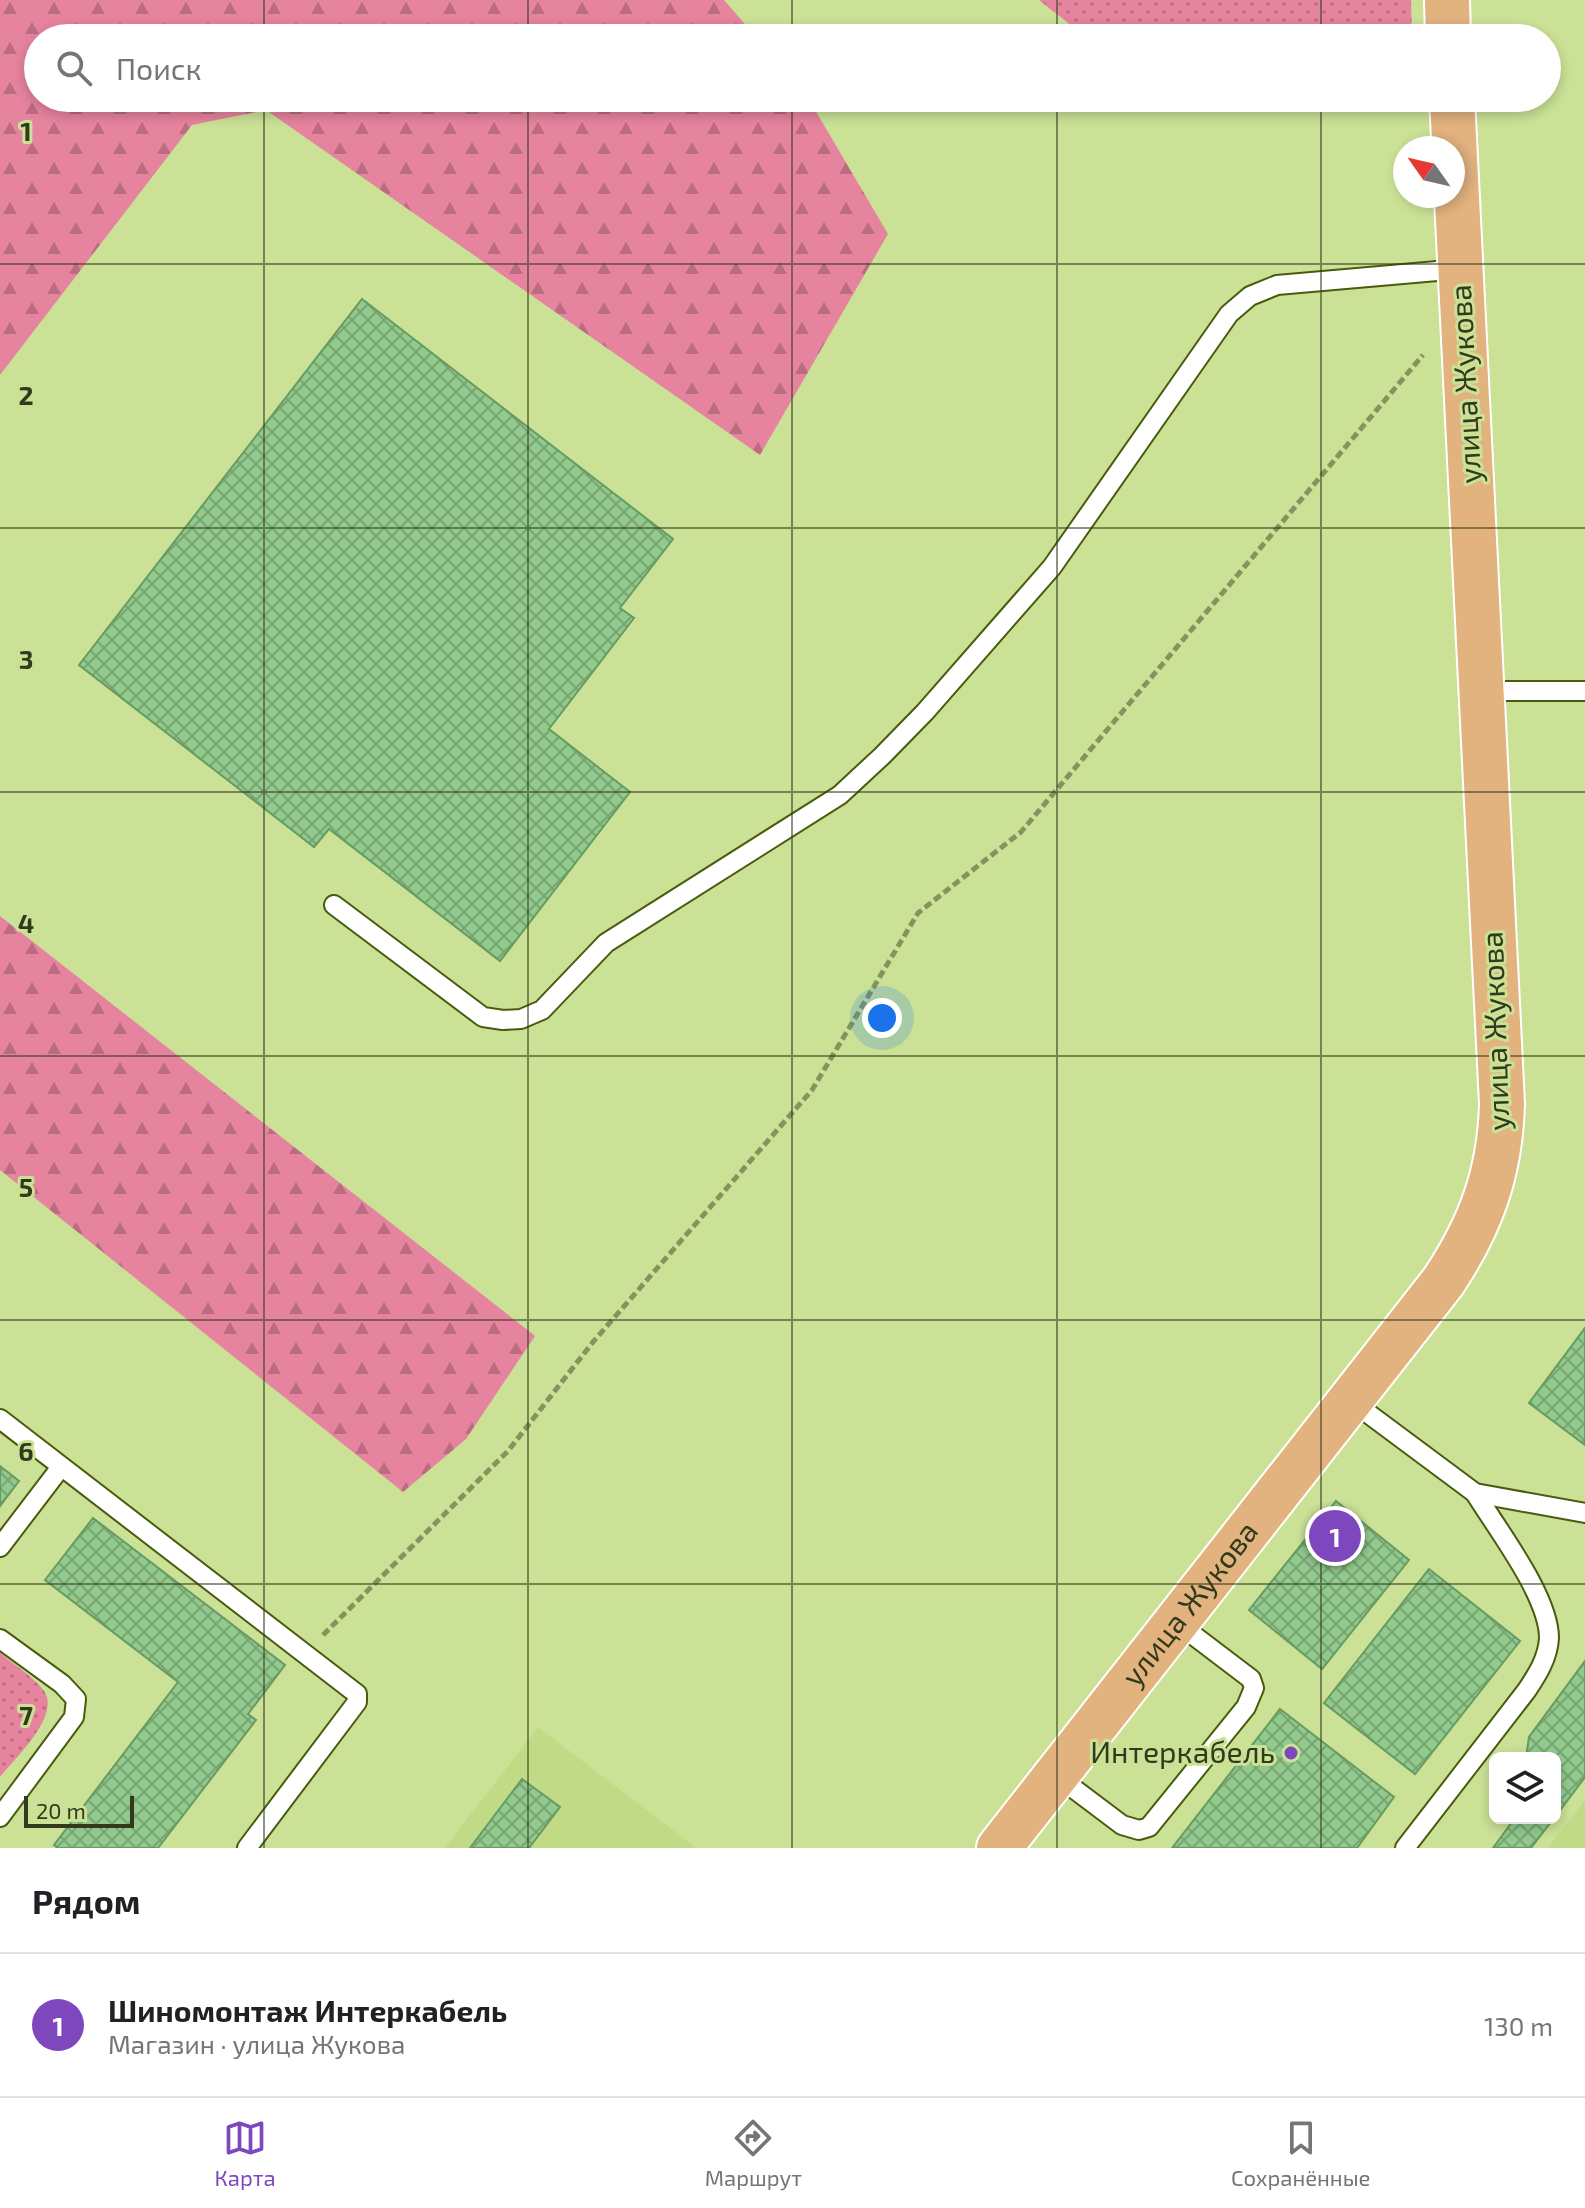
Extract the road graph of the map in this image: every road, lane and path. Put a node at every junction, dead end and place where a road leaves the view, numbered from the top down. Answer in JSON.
{"nodes":[{"id":1,"x":1447,"y":0,"type":"edge"},
{"id":2,"x":1448,"y":24,"type":"edge"},
{"id":3,"x":1453,"y":112,"type":"edge"},
{"id":4,"x":1461,"y":289,"type":"junction"},
{"id":5,"x":1481,"y":691,"type":"junction"},
{"id":6,"x":1585,"y":691,"type":"edge"},
{"id":7,"x":334,"y":905,"type":"dead end"},
{"id":8,"x":1350,"y":1400,"type":"junction"},
{"id":9,"x":0,"y":1419,"type":"edge"},
{"id":10,"x":61,"y":1467,"type":"junction"},
{"id":11,"x":1475,"y":1493,"type":"junction"},
{"id":12,"x":1585,"y":1513,"type":"edge"},
{"id":13,"x":0,"y":1547,"type":"edge"},
{"id":14,"x":1176,"y":1622,"type":"junction"},
{"id":15,"x":0,"y":1639,"type":"edge"},
{"id":16,"x":306,"y":1653,"type":"junction"},
{"id":17,"x":1057,"y":1776,"type":"junction"},
{"id":18,"x":0,"y":1817,"type":"edge"},
{"id":19,"x":247,"y":1848,"type":"edge"},
{"id":20,"x":999,"y":1848,"type":"edge"},
{"id":21,"x":1405,"y":1848,"type":"edge"}],
"edges":[{"from":1,"to":2,"type":"main road"},
{"from":3,"to":4,"type":"main road","name":"улица Жукова"},
{"from":4,"to":5,"type":"main road","name":"улица Жукова"},
{"from":4,"to":7,"type":"lane"},
{"from":4,"to":16,"type":"path"},
{"from":5,"to":6,"type":"lane"},
{"from":5,"to":8,"type":"main road","name":"улица Жукова"},
{"from":8,"to":11,"type":"lane"},
{"from":8,"to":14,"type":"main road","name":"улица Жукова"},
{"from":9,"to":10,"type":"lane"},
{"from":10,"to":13,"type":"lane"},
{"from":10,"to":16,"type":"lane"},
{"from":11,"to":12,"type":"lane"},
{"from":11,"to":21,"type":"lane"},
{"from":14,"to":17,"type":"main road","name":"улица Жукова"},
{"from":14,"to":17,"type":"lane"},
{"from":15,"to":18,"type":"lane"},
{"from":16,"to":19,"type":"lane"},
{"from":17,"to":20,"type":"main road","name":"улица Жукова"}]}
